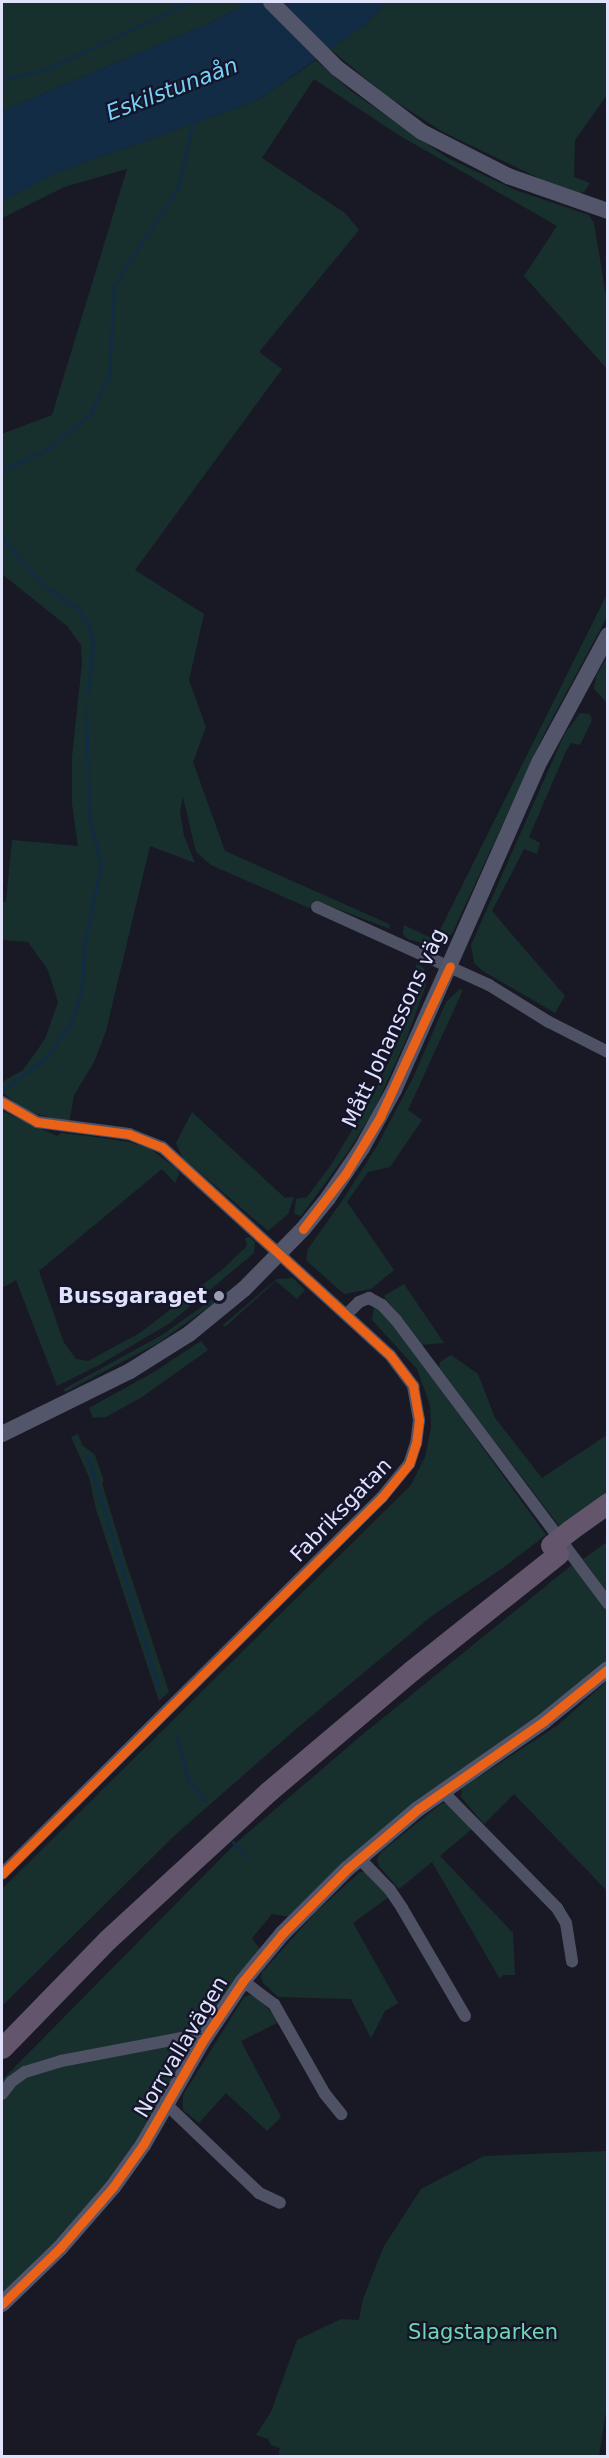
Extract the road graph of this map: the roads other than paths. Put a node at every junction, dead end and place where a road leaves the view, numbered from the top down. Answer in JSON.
{"nodes":[{"id":1,"x":271,"y":2,"type":"edge"},
{"id":2,"x":608,"y":211,"type":"edge"},
{"id":3,"x":608,"y":635,"type":"edge"},
{"id":4,"x":316,"y":907,"type":"dead end"},
{"id":5,"x":450,"y":966,"type":"junction"},
{"id":6,"x":608,"y":1052,"type":"edge"},
{"id":7,"x":2,"y":1102,"type":"edge"},
{"id":8,"x":279,"y":1255,"type":"junction"},
{"id":9,"x":347,"y":1314,"type":"junction"},
{"id":10,"x":2,"y":1434,"type":"edge"},
{"id":11,"x":608,"y":1503,"type":"edge"},
{"id":12,"x":608,"y":1518,"type":"edge"},
{"id":13,"x":574,"y":1535,"type":"junction"},
{"id":14,"x":555,"y":1549,"type":"junction"},
{"id":15,"x":608,"y":1603,"type":"edge"},
{"id":16,"x":608,"y":1669,"type":"edge"},
{"id":17,"x":443,"y":1792,"type":"junction"},
{"id":18,"x":360,"y":1859,"type":"junction"},
{"id":19,"x":2,"y":1874,"type":"edge"},
{"id":20,"x":572,"y":1962,"type":"dead end"},
{"id":21,"x":243,"y":1981,"type":"junction"},
{"id":22,"x":465,"y":2016,"type":"dead end"},
{"id":23,"x":2,"y":2028,"type":"edge"},
{"id":24,"x":202,"y":2042,"type":"junction"},
{"id":25,"x":2,"y":2048,"type":"edge"},
{"id":26,"x":2,"y":2094,"type":"edge"},
{"id":27,"x":165,"y":2104,"type":"junction"},
{"id":28,"x":341,"y":2114,"type":"dead end"},
{"id":29,"x":280,"y":2203,"type":"dead end"},
{"id":30,"x":2,"y":2304,"type":"edge"}],
"edges":[{"from":1,"to":2,"type":"street"},
{"from":3,"to":5,"type":"street","name":"Mått Johanssons väg"},
{"from":4,"to":5,"type":"street"},
{"from":5,"to":6,"type":"street"},
{"from":5,"to":8,"type":"street","name":"Mått Johanssons väg"},
{"from":7,"to":8,"type":"street","name":"Fabriksgatan"},
{"from":8,"to":9,"type":"street","name":"Fabriksgatan"},
{"from":8,"to":10,"type":"street","name":"Mått Johanssons väg"},
{"from":9,"to":15,"type":"street"},
{"from":9,"to":19,"type":"street","name":"Fabriksgatan"},
{"from":11,"to":13,"type":"highway"},
{"from":12,"to":13,"type":"highway"},
{"from":13,"to":14,"type":"highway"},
{"from":14,"to":23,"type":"highway"},
{"from":14,"to":25,"type":"highway"},
{"from":16,"to":17,"type":"street","name":"Norrvallavägen"},
{"from":17,"to":18,"type":"street","name":"Norrvallavägen"},
{"from":17,"to":20,"type":"street"},
{"from":18,"to":21,"type":"street","name":"Norrvallavägen"},
{"from":18,"to":22,"type":"street"},
{"from":21,"to":24,"type":"street","name":"Norrvallavägen"},
{"from":21,"to":28,"type":"street"},
{"from":24,"to":26,"type":"street","name":"Norrvallavägen"},
{"from":24,"to":27,"type":"street","name":"Norrvallavägen"},
{"from":27,"to":29,"type":"street"},
{"from":27,"to":30,"type":"street","name":"Norrvallavägen"}]}
